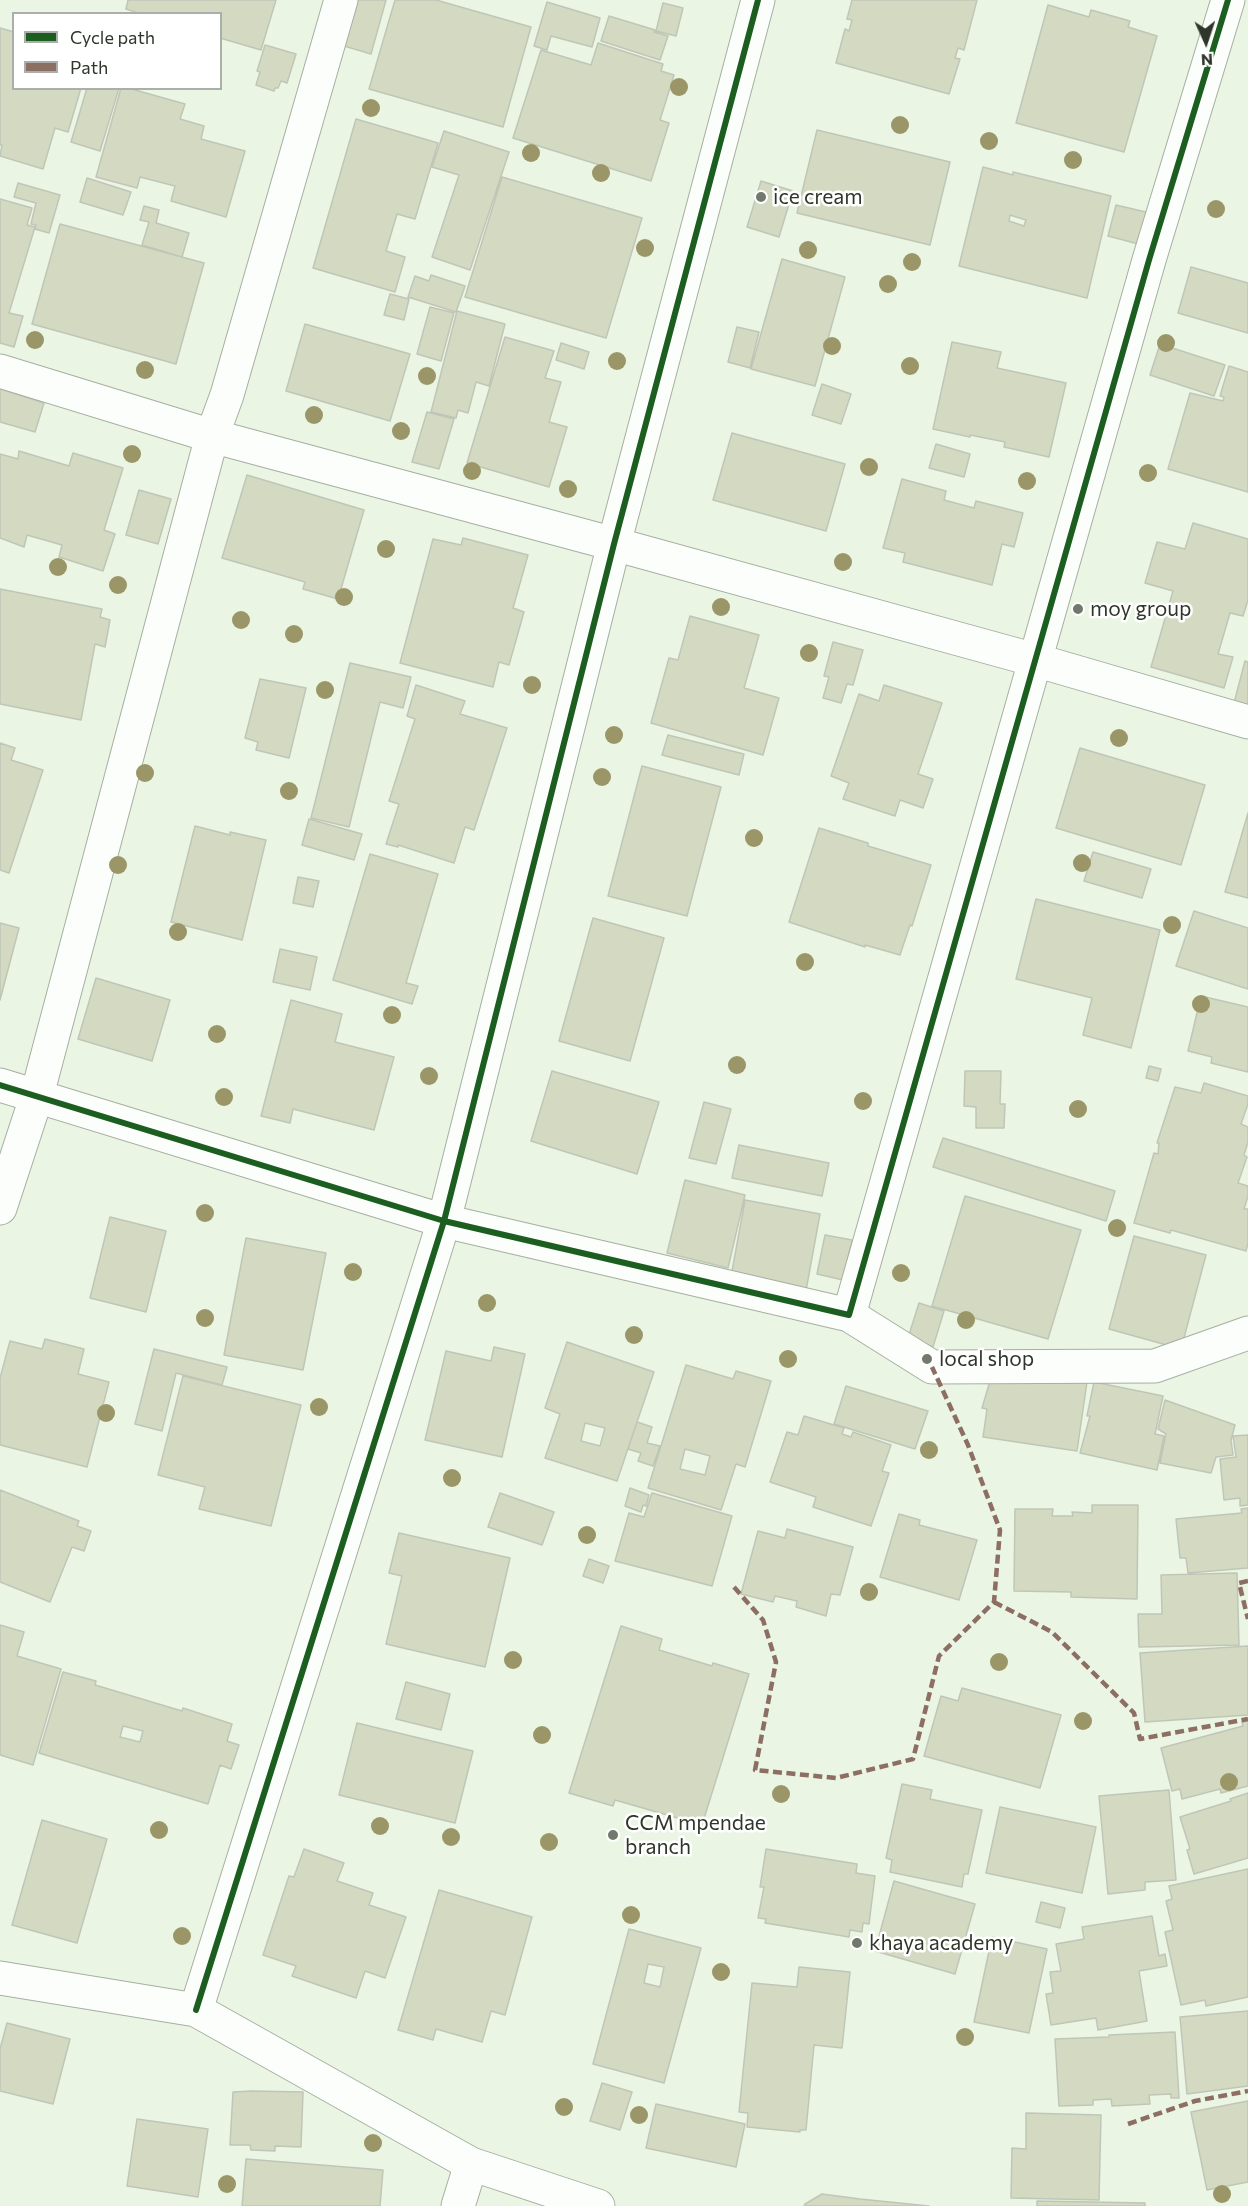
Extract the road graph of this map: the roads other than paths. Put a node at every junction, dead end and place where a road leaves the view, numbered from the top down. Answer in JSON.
{"nodes":[{"id":1,"x":341,"y":0,"type":"edge"},
{"id":2,"x":758,"y":0,"type":"edge"},
{"id":3,"x":1228,"y":0,"type":"edge"},
{"id":4,"x":0,"y":371,"type":"edge"},
{"id":5,"x":212,"y":436,"type":"junction"},
{"id":6,"x":614,"y":544,"type":"junction"},
{"id":7,"x":1035,"y":660,"type":"junction"},
{"id":8,"x":1248,"y":722,"type":"edge"},
{"id":9,"x":0,"y":1085,"type":"edge"},
{"id":10,"x":37,"y":1095,"type":"junction"},
{"id":11,"x":0,"y":1208,"type":"edge"},
{"id":12,"x":444,"y":1221,"type":"junction"},
{"id":13,"x":849,"y":1315,"type":"junction"},
{"id":14,"x":1248,"y":1333,"type":"edge"},
{"id":15,"x":0,"y":1978,"type":"edge"},
{"id":16,"x":196,"y":2010,"type":"junction"},
{"id":17,"x":471,"y":2164,"type":"junction"},
{"id":18,"x":458,"y":2206,"type":"edge"},
{"id":19,"x":598,"y":2206,"type":"edge"}],
"edges":[{"from":1,"to":5,"type":"street"},
{"from":2,"to":6,"type":"street"},
{"from":3,"to":7,"type":"street"},
{"from":4,"to":5,"type":"street"},
{"from":5,"to":6,"type":"street"},
{"from":5,"to":10,"type":"street"},
{"from":6,"to":7,"type":"street"},
{"from":6,"to":12,"type":"street"},
{"from":7,"to":8,"type":"street"},
{"from":7,"to":13,"type":"street"},
{"from":9,"to":10,"type":"street"},
{"from":10,"to":11,"type":"street"},
{"from":10,"to":12,"type":"street"},
{"from":12,"to":13,"type":"street"},
{"from":12,"to":16,"type":"street"},
{"from":13,"to":14,"type":"street"},
{"from":15,"to":16,"type":"street"},
{"from":16,"to":17,"type":"street"},
{"from":17,"to":18,"type":"street"},
{"from":17,"to":19,"type":"street"}]}
